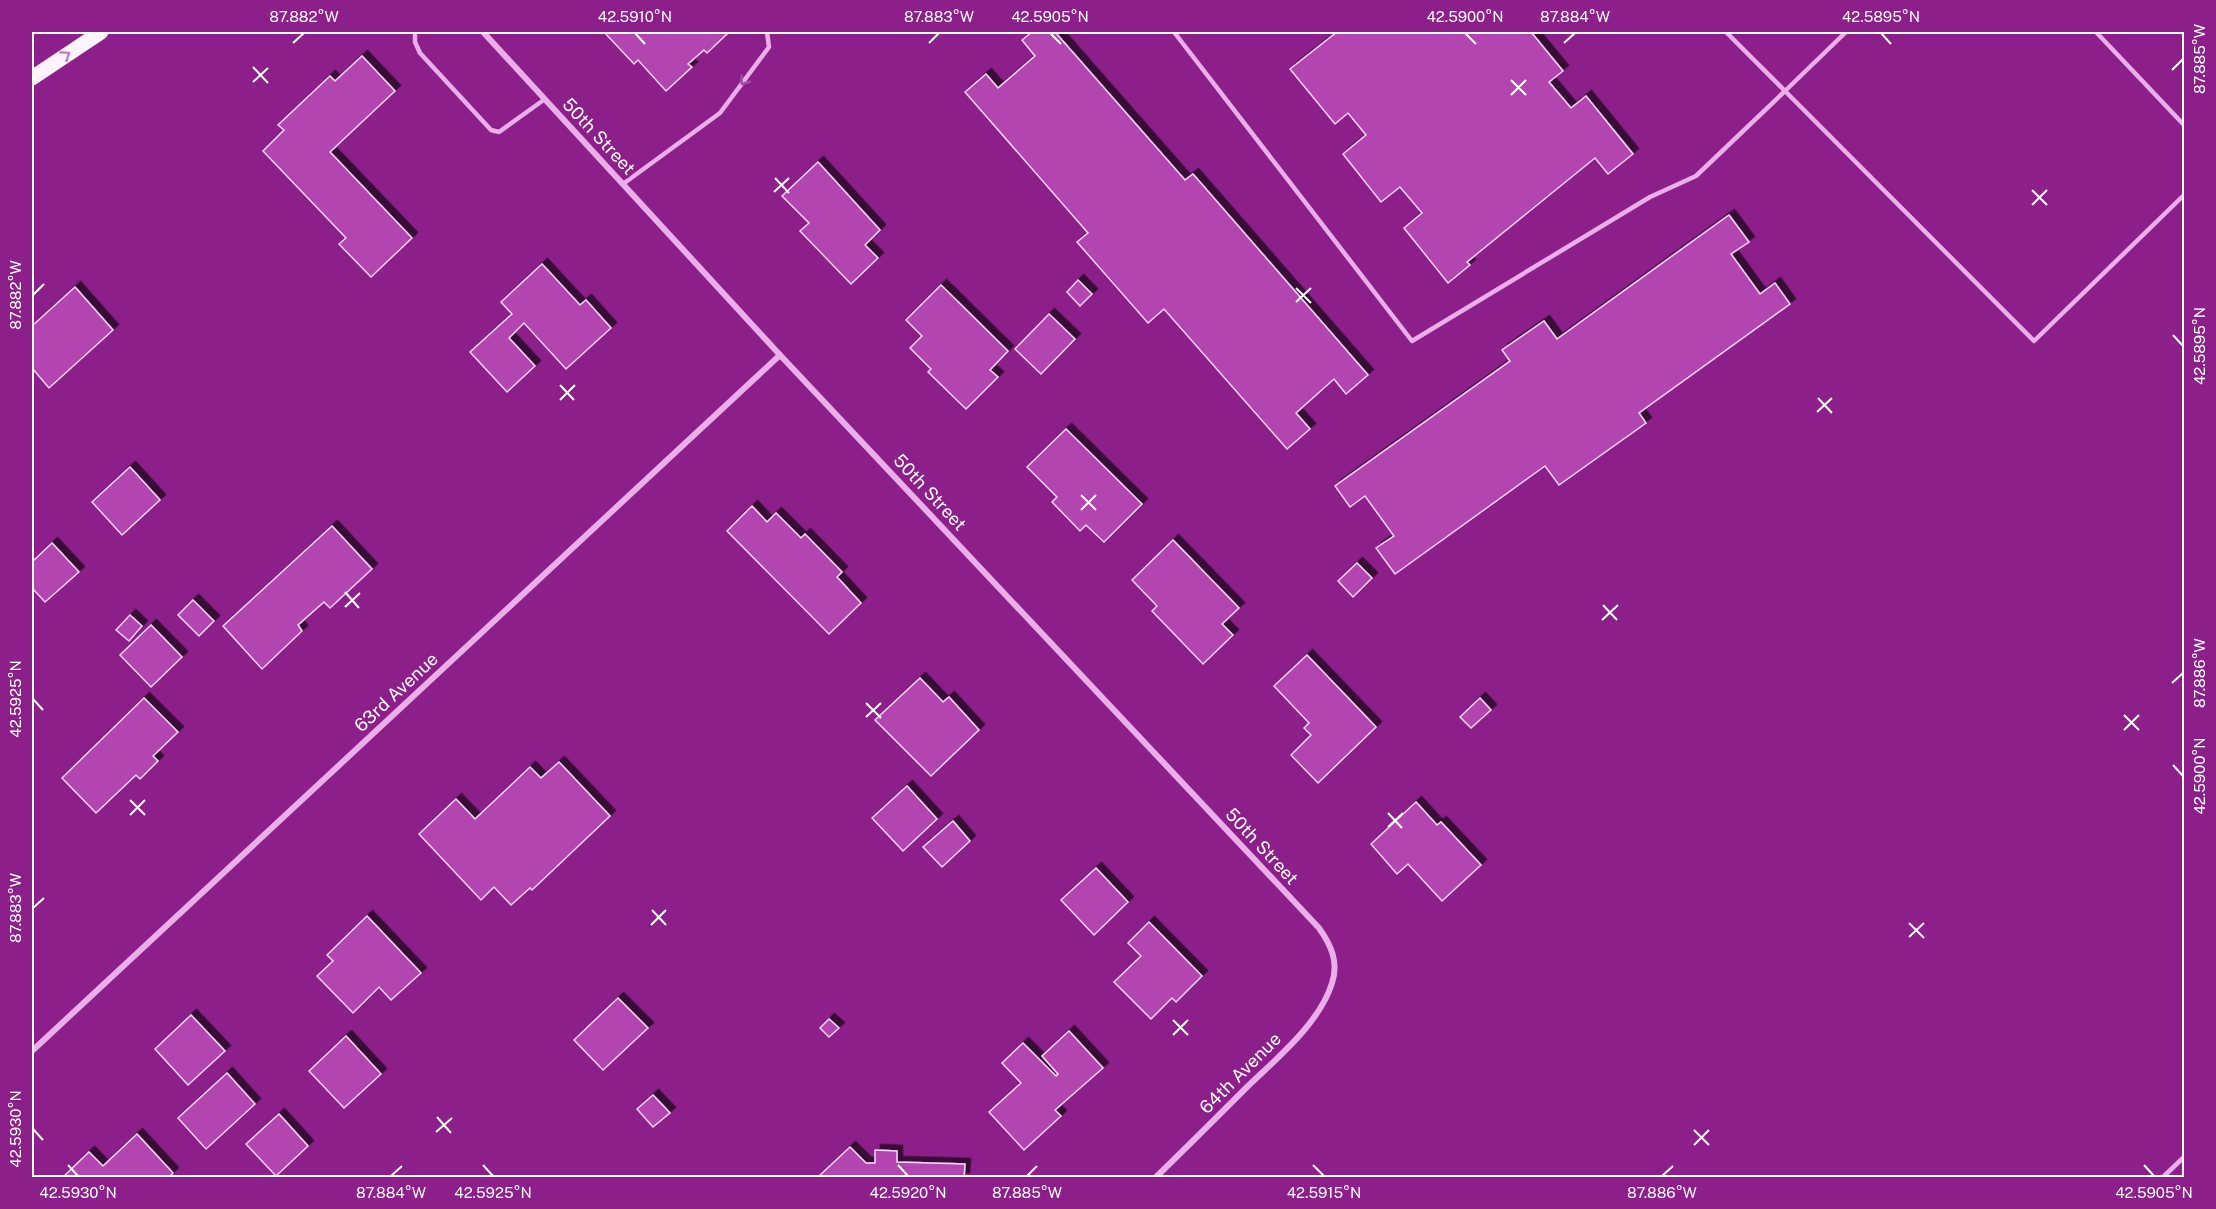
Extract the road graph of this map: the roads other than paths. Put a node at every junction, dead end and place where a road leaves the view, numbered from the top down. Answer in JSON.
{"nodes":[{"id":1,"x":101,"y":32,"type":"edge"},
{"id":2,"x":415,"y":32,"type":"edge"},
{"id":3,"x":483,"y":32,"type":"edge"},
{"id":4,"x":767,"y":32,"type":"edge"},
{"id":5,"x":1174,"y":32,"type":"edge"},
{"id":6,"x":1726,"y":32,"type":"edge"},
{"id":7,"x":1846,"y":32,"type":"edge"},
{"id":8,"x":2096,"y":32,"type":"edge"},
{"id":9,"x":32,"y":78,"type":"edge"},
{"id":10,"x":1785,"y":91,"type":"junction"},
{"id":11,"x":545,"y":99,"type":"junction"},
{"id":12,"x":2184,"y":125,"type":"edge"},
{"id":13,"x":623,"y":184,"type":"junction"},
{"id":14,"x":2184,"y":195,"type":"edge"},
{"id":15,"x":780,"y":355,"type":"junction"},
{"id":16,"x":1333,"y":980,"type":"joint"},
{"id":17,"x":32,"y":1051,"type":"edge"},
{"id":18,"x":2184,"y":1157,"type":"edge"},
{"id":19,"x":1155,"y":1178,"type":"edge"},
{"id":20,"x":2162,"y":1178,"type":"edge"}],
"edges":[{"from":9,"to":1,"type":"main road","one_way":true},
{"from":2,"to":11,"type":"lane"},
{"from":3,"to":11,"type":"street","name":"50th Street"},
{"from":4,"to":13,"type":"lane","one_way":true},
{"from":5,"to":10,"type":"lane"},
{"from":6,"to":10,"type":"lane"},
{"from":7,"to":10,"type":"lane"},
{"from":8,"to":12,"type":"lane"},
{"from":10,"to":14,"type":"lane"},
{"from":11,"to":13,"type":"street","name":"50th Street"},
{"from":13,"to":15,"type":"street","name":"50th Street"},
{"from":15,"to":16,"type":"street","name":"50th Street"},
{"from":15,"to":17,"type":"street","name":"63rd Avenue"},
{"from":16,"to":19,"type":"street","name":"64th Avenue"},
{"from":18,"to":20,"type":"lane"}]}
